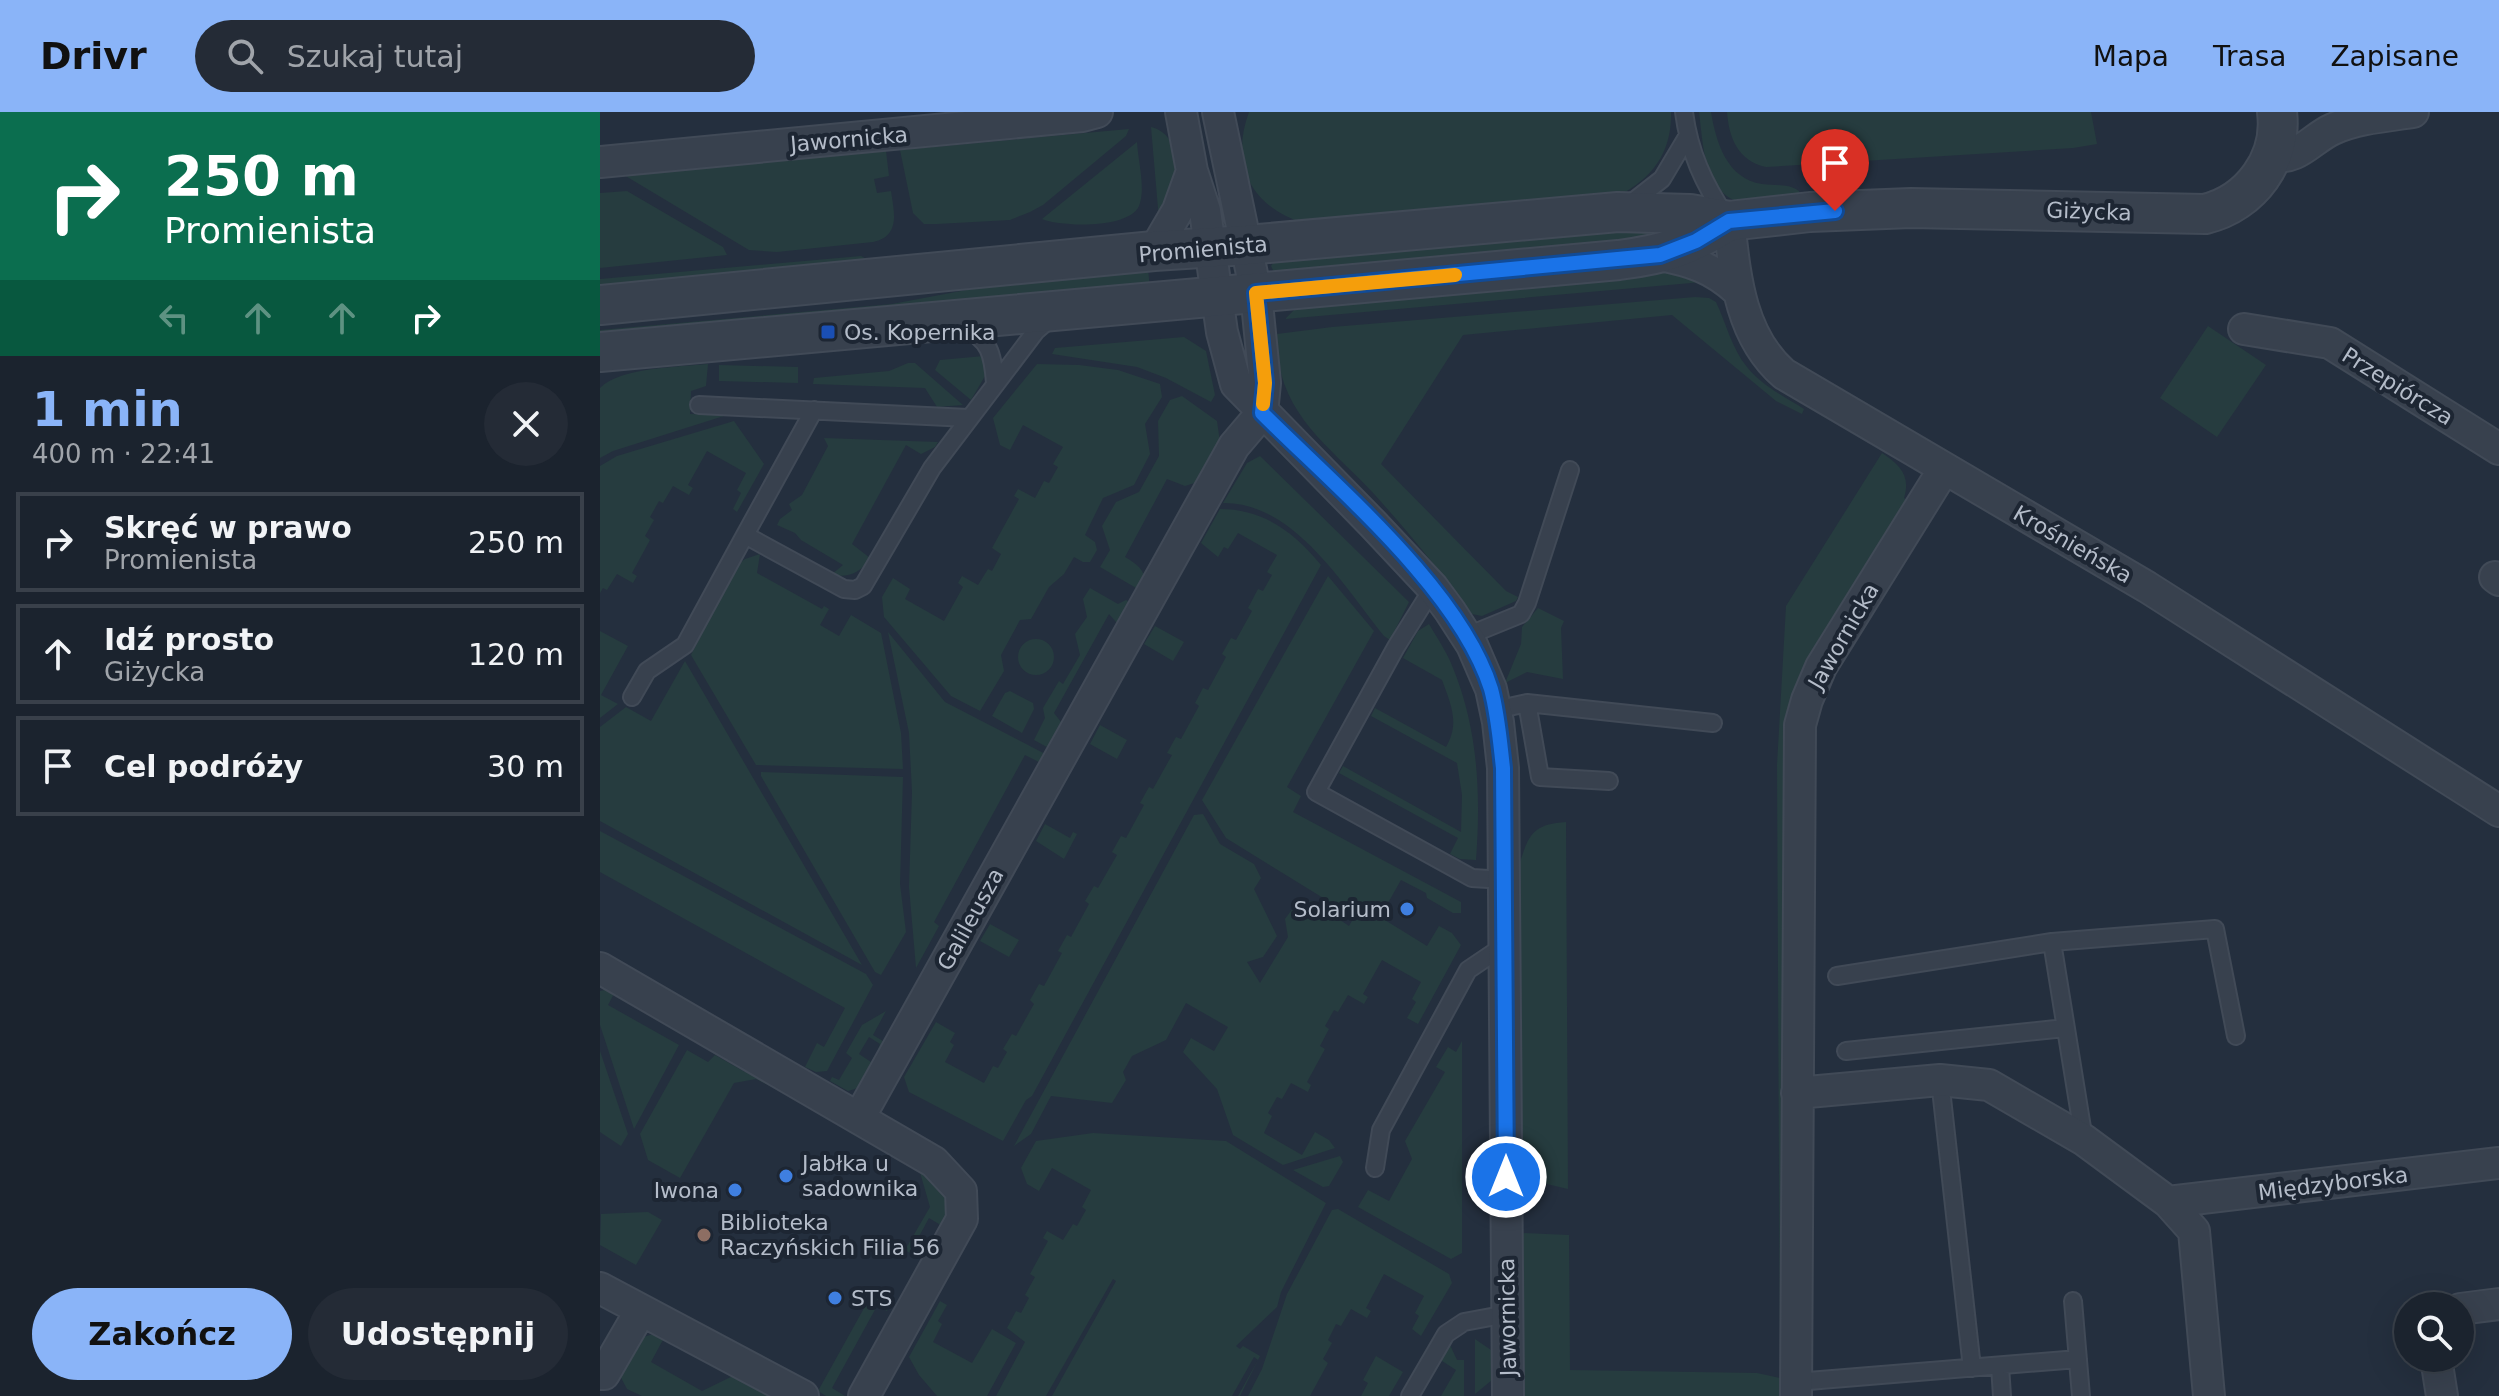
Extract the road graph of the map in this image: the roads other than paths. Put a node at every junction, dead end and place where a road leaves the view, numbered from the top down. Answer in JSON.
{"nodes":[{"id":1,"x":1097,"y":112,"type":"edge"},
{"id":2,"x":1181,"y":112,"type":"edge"},
{"id":3,"x":1684,"y":112,"type":"edge"},
{"id":4,"x":2277,"y":112,"type":"edge"},
{"id":5,"x":2413,"y":112,"type":"edge"},
{"id":6,"x":1222,"y":115,"type":"edge"},
{"id":7,"x":1687,"y":137,"type":"junction"},
{"id":8,"x":2272,"y":155,"type":"junction"},
{"id":9,"x":600,"y":162,"type":"edge"},
{"id":10,"x":1192,"y":171,"type":"junction"},
{"id":11,"x":1618,"y":212,"type":"junction"},
{"id":12,"x":1729,"y":221,"type":"junction"},
{"id":13,"x":1228,"y":247,"type":"junction"},
{"id":14,"x":1154,"y":251,"type":"junction"},
{"id":15,"x":1660,"y":255,"type":"junction"},
{"id":16,"x":1737,"y":290,"type":"junction"},
{"id":17,"x":1256,"y":293,"type":"junction"},
{"id":18,"x":1217,"y":297,"type":"junction"},
{"id":19,"x":600,"y":305,"type":"edge"},
{"id":20,"x":1071,"y":310,"type":"junction"},
{"id":21,"x":936,"y":322,"type":"junction"},
{"id":22,"x":2244,"y":329,"type":"dead end"},
{"id":23,"x":600,"y":352,"type":"edge"},
{"id":24,"x":995,"y":383,"type":"junction"},
{"id":25,"x":699,"y":405,"type":"dead end"},
{"id":26,"x":814,"y":410,"type":"junction"},
{"id":27,"x":1262,"y":413,"type":"junction"},
{"id":28,"x":968,"y":418,"type":"junction"},
{"id":29,"x":2499,"y":449,"type":"edge"},
{"id":30,"x":1944,"y":469,"type":"junction"},
{"id":31,"x":1570,"y":470,"type":"dead end"},
{"id":32,"x":745,"y":535,"type":"junction"},
{"id":33,"x":1433,"y":588,"type":"junction"},
{"id":34,"x":1467,"y":636,"type":"junction"},
{"id":35,"x":632,"y":697,"type":"dead end"},
{"id":36,"x":1527,"y":703,"type":"junction"},
{"id":37,"x":1495,"y":710,"type":"junction"},
{"id":38,"x":1713,"y":723,"type":"dead end"},
{"id":39,"x":1609,"y":781,"type":"dead end"},
{"id":40,"x":2499,"y":811,"type":"edge"},
{"id":41,"x":1505,"y":880,"type":"junction"},
{"id":42,"x":2052,"y":942,"type":"junction"},
{"id":43,"x":1505,"y":945,"type":"junction"},
{"id":44,"x":601,"y":970,"type":"edge"},
{"id":45,"x":1837,"y":976,"type":"dead end"},
{"id":46,"x":2065,"y":1028,"type":"junction"},
{"id":47,"x":2236,"y":1036,"type":"dead end"},
{"id":48,"x":1846,"y":1051,"type":"dead end"},
{"id":49,"x":1940,"y":1080,"type":"junction"},
{"id":50,"x":1797,"y":1093,"type":"junction"},
{"id":51,"x":859,"y":1118,"type":"junction"},
{"id":52,"x":2084,"y":1140,"type":"junction"},
{"id":53,"x":2499,"y":1163,"type":"edge"},
{"id":54,"x":1375,"y":1168,"type":"dead end"},
{"id":55,"x":2168,"y":1202,"type":"junction"},
{"id":56,"x":600,"y":1288,"type":"edge"},
{"id":57,"x":2073,"y":1301,"type":"dead end"},
{"id":58,"x":2499,"y":1304,"type":"edge"},
{"id":59,"x":2474,"y":1307,"type":"edge"},
{"id":60,"x":641,"y":1310,"type":"junction"},
{"id":61,"x":1507,"y":1314,"type":"junction"},
{"id":62,"x":2078,"y":1359,"type":"junction"},
{"id":63,"x":2000,"y":1366,"type":"junction"},
{"id":64,"x":1972,"y":1368,"type":"junction"},
{"id":65,"x":2438,"y":1372,"type":"edge"},
{"id":66,"x":600,"y":1374,"type":"edge"},
{"id":67,"x":1796,"y":1389,"type":"edge"},
{"id":68,"x":803,"y":1396,"type":"edge"},
{"id":69,"x":864,"y":1396,"type":"edge"},
{"id":70,"x":1410,"y":1396,"type":"edge"},
{"id":71,"x":1508,"y":1396,"type":"edge"},
{"id":72,"x":2002,"y":1396,"type":"edge"},
{"id":73,"x":2081,"y":1396,"type":"edge"},
{"id":74,"x":2209,"y":1396,"type":"edge"},
{"id":75,"x":2442,"y":1396,"type":"edge"}],
"edges":[{"from":1,"to":9,"type":"street","name":"Jawornicka"},
{"from":2,"to":10,"type":"street","name":"Jawornicka"},
{"from":3,"to":7,"type":"lane"},
{"from":4,"to":8,"type":"street"},
{"from":5,"to":8,"type":"street"},
{"from":6,"to":13,"type":"street","name":"Jawornicka"},
{"from":7,"to":11,"type":"lane"},
{"from":7,"to":12,"type":"lane"},
{"from":8,"to":12,"type":"street","name":"Giżycka"},
{"from":10,"to":13,"type":"street","name":"Jawornicka"},
{"from":10,"to":14,"type":"street"},
{"from":11,"to":12,"type":"street","name":"Promienista"},
{"from":11,"to":13,"type":"street","name":"Promienista"},
{"from":12,"to":15,"type":"street"},
{"from":12,"to":16,"type":"street","name":"Krośnieńska"},
{"from":13,"to":14,"type":"street","name":"Promienista"},
{"from":13,"to":17,"type":"street","name":"Jawornicka"},
{"from":13,"to":18,"type":"street","name":"Jawornicka"},
{"from":14,"to":19,"type":"street","name":"Promienista"},
{"from":15,"to":16,"type":"street"},
{"from":15,"to":17,"type":"street"},
{"from":16,"to":30,"type":"street","name":"Krośnieńska"},
{"from":17,"to":18,"type":"street"},
{"from":17,"to":27,"type":"street","name":"Jawornicka"},
{"from":18,"to":20,"type":"street"},
{"from":18,"to":27,"type":"street","name":"Jawornicka"},
{"from":20,"to":21,"type":"street"},
{"from":20,"to":24,"type":"lane"},
{"from":21,"to":23,"type":"street"},
{"from":21,"to":24,"type":"lane"},
{"from":22,"to":29,"type":"street","name":"Przepiórcza"},
{"from":24,"to":28,"type":"lane"},
{"from":25,"to":26,"type":"lane"},
{"from":26,"to":28,"type":"lane"},
{"from":26,"to":32,"type":"lane"},
{"from":27,"to":33,"type":"street","name":"Jawornicka"},
{"from":27,"to":51,"type":"street","name":"Galileusza"},
{"from":28,"to":32,"type":"lane"},
{"from":30,"to":40,"type":"street","name":"Krośnieńska"},
{"from":30,"to":50,"type":"street","name":"Jawornicka"},
{"from":31,"to":34,"type":"lane"},
{"from":32,"to":35,"type":"lane"},
{"from":33,"to":34,"type":"street","name":"Jawornicka"},
{"from":33,"to":41,"type":"lane"},
{"from":34,"to":37,"type":"street","name":"Jawornicka"},
{"from":36,"to":37,"type":"lane"},
{"from":36,"to":38,"type":"lane"},
{"from":36,"to":39,"type":"lane"},
{"from":37,"to":41,"type":"street","name":"Jawornicka"},
{"from":41,"to":43,"type":"street","name":"Jawornicka"},
{"from":42,"to":45,"type":"lane"},
{"from":42,"to":46,"type":"lane"},
{"from":42,"to":47,"type":"lane"},
{"from":43,"to":54,"type":"lane"},
{"from":43,"to":61,"type":"street","name":"Jawornicka"},
{"from":44,"to":51,"type":"street"},
{"from":46,"to":48,"type":"lane"},
{"from":46,"to":52,"type":"lane"},
{"from":49,"to":50,"type":"street"},
{"from":49,"to":52,"type":"street"},
{"from":49,"to":64,"type":"lane"},
{"from":50,"to":67,"type":"street","name":"Jawornicka"},
{"from":51,"to":69,"type":"street"},
{"from":52,"to":55,"type":"street"},
{"from":53,"to":55,"type":"street","name":"Międzyborska"},
{"from":55,"to":74,"type":"street"},
{"from":56,"to":60,"type":"street"},
{"from":57,"to":62,"type":"lane"},
{"from":58,"to":59,"type":"street"},
{"from":60,"to":66,"type":"street"},
{"from":60,"to":68,"type":"street"},
{"from":61,"to":70,"type":"lane"},
{"from":61,"to":71,"type":"street","name":"Jawornicka"},
{"from":62,"to":63,"type":"lane"},
{"from":62,"to":73,"type":"lane"},
{"from":63,"to":64,"type":"lane"},
{"from":63,"to":72,"type":"lane"},
{"from":64,"to":67,"type":"lane"},
{"from":65,"to":75,"type":"street"}]}
